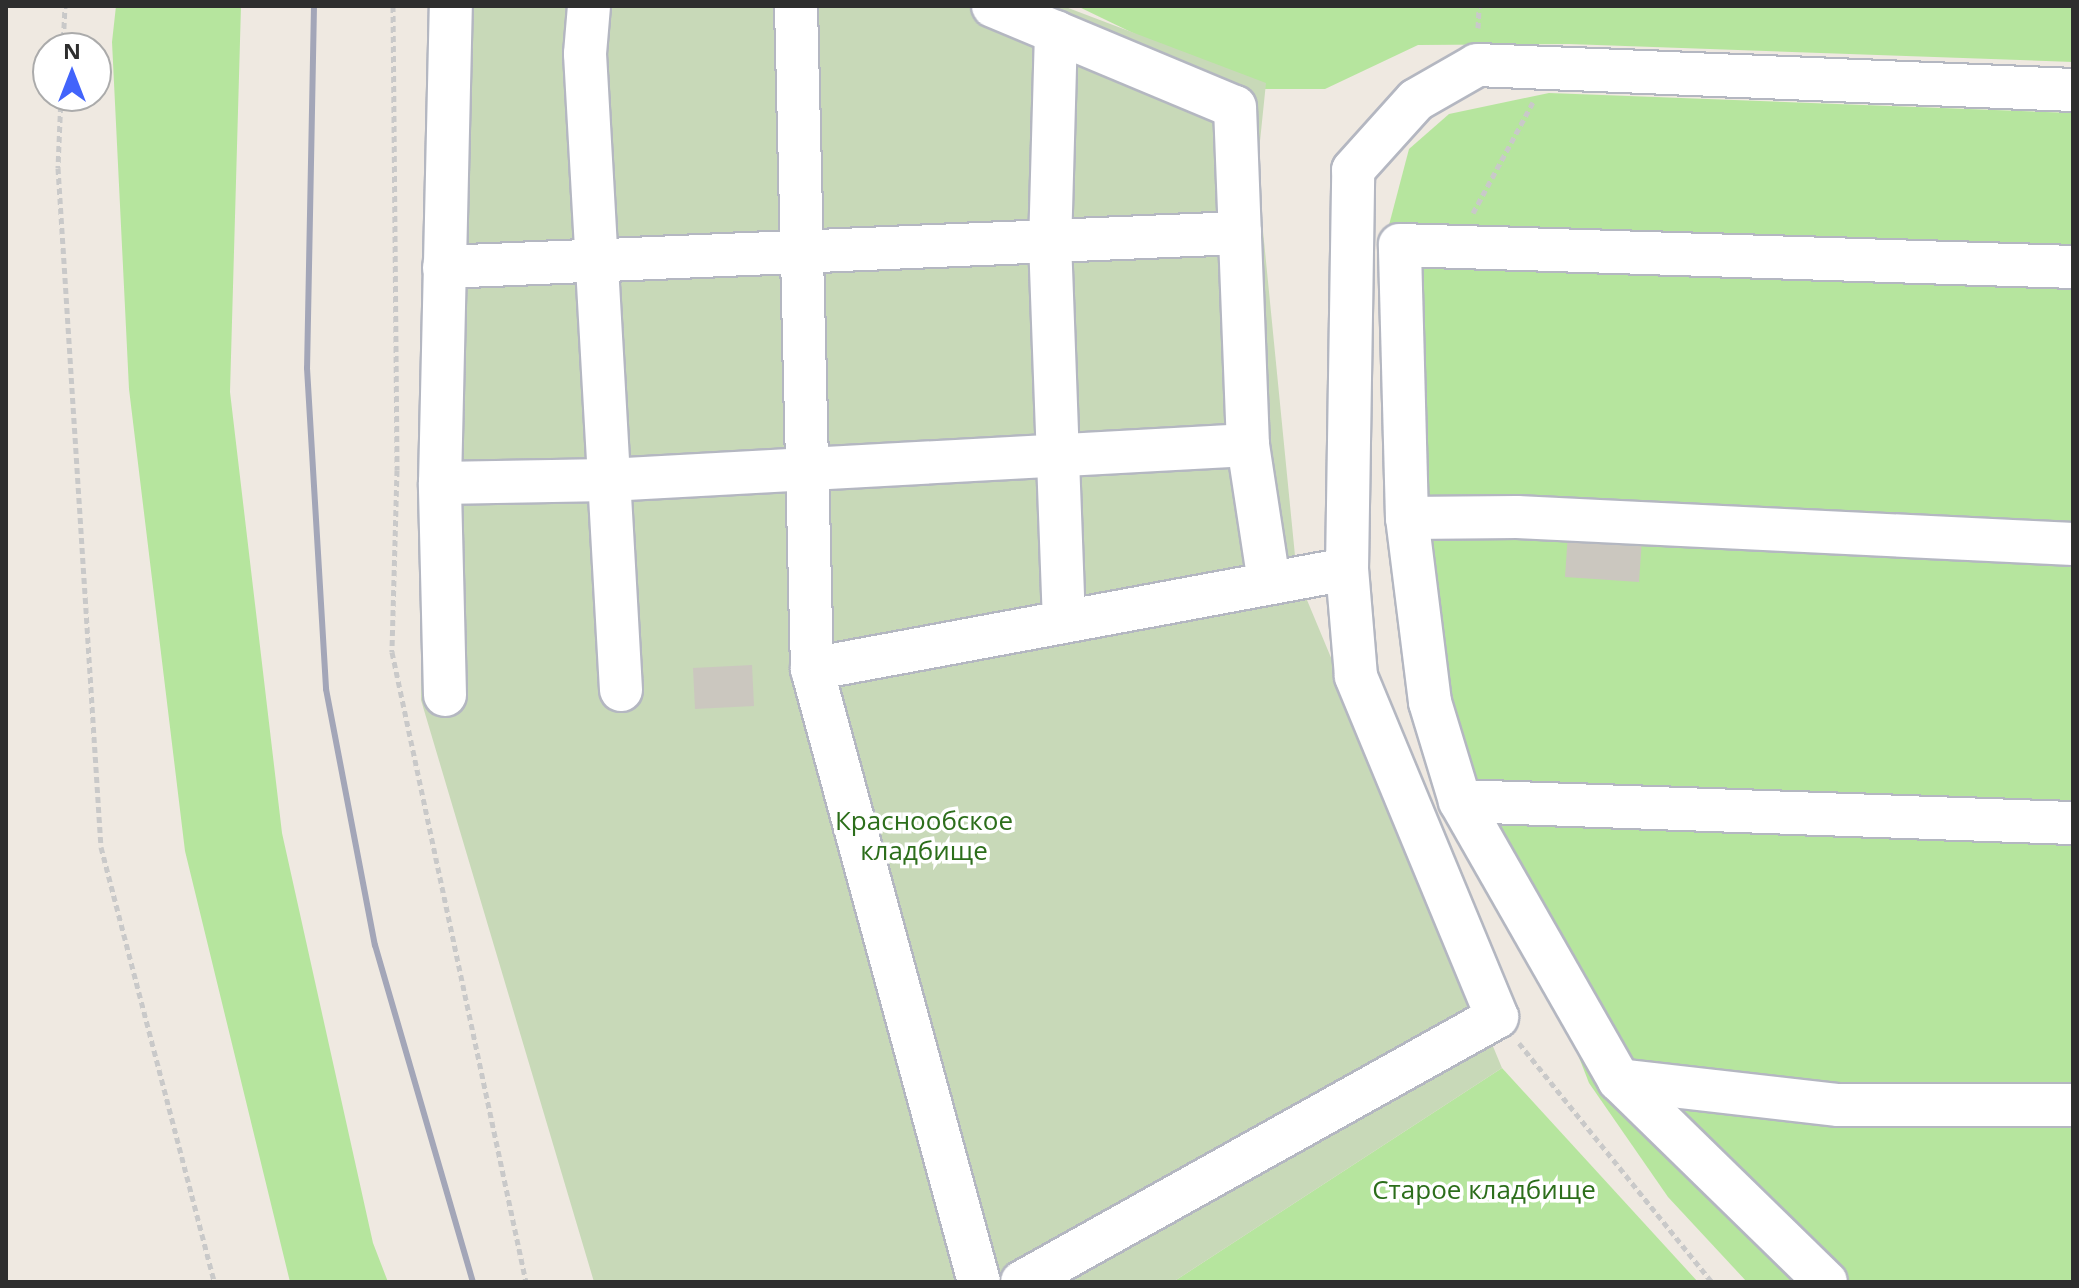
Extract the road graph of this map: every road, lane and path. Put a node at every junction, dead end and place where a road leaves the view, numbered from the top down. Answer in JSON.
{"nodes":[{"id":1,"x":65,"y":6,"type":"edge"},
{"id":2,"x":451,"y":6,"type":"edge"},
{"id":3,"x":589,"y":6,"type":"edge"},
{"id":4,"x":796,"y":6,"type":"edge"},
{"id":5,"x":993,"y":6,"type":"edge"},
{"id":6,"x":64,"y":32,"type":"edge"},
{"id":7,"x":1056,"y":32,"type":"junction"},
{"id":8,"x":1546,"y":68,"type":"junction"},
{"id":9,"x":2073,"y":90,"type":"edge"},
{"id":10,"x":60,"y":112,"type":"edge"},
{"id":11,"x":1240,"y":233,"type":"junction"},
{"id":12,"x":1050,"y":241,"type":"junction"},
{"id":13,"x":1459,"y":247,"type":"junction"},
{"id":14,"x":798,"y":252,"type":"junction"},
{"id":15,"x":598,"y":260,"type":"junction"},
{"id":16,"x":444,"y":267,"type":"junction"},
{"id":17,"x":2073,"y":267,"type":"edge"},
{"id":18,"x":1248,"y":445,"type":"junction"},
{"id":19,"x":1061,"y":455,"type":"junction"},
{"id":20,"x":806,"y":469,"type":"junction"},
{"id":21,"x":608,"y":480,"type":"junction"},
{"id":22,"x":440,"y":483,"type":"junction"},
{"id":23,"x":1407,"y":518,"type":"junction"},
{"id":24,"x":2073,"y":544,"type":"edge"},
{"id":25,"x":1347,"y":569,"type":"junction"},
{"id":26,"x":1269,"y":582,"type":"junction"},
{"id":27,"x":1064,"y":621,"type":"junction"},
{"id":28,"x":812,"y":669,"type":"junction"},
{"id":29,"x":621,"y":690,"type":"dead end"},
{"id":30,"x":445,"y":695,"type":"dead end"},
{"id":31,"x":1460,"y":801,"type":"junction"},
{"id":32,"x":2073,"y":823,"type":"edge"},
{"id":33,"x":1497,"y":1017,"type":"junction"},
{"id":34,"x":1619,"y":1080,"type":"junction"},
{"id":35,"x":2073,"y":1105,"type":"edge"},
{"id":36,"x":214,"y":1282,"type":"edge"},
{"id":37,"x":979,"y":1282,"type":"edge"},
{"id":38,"x":1022,"y":1282,"type":"edge"},
{"id":39,"x":1712,"y":1282,"type":"edge"},
{"id":40,"x":1826,"y":1282,"type":"edge"}],
"edges":[{"from":1,"to":6,"type":"path"},
{"from":2,"to":16,"type":"lane"},
{"from":3,"to":15,"type":"lane"},
{"from":4,"to":14,"type":"lane"},
{"from":5,"to":7,"type":"lane"},
{"from":7,"to":11,"type":"lane"},
{"from":7,"to":12,"type":"lane"},
{"from":8,"to":9,"type":"lane"},
{"from":8,"to":13,"type":"path"},
{"from":8,"to":25,"type":"lane"},
{"from":10,"to":36,"type":"path"},
{"from":11,"to":12,"type":"lane"},
{"from":11,"to":18,"type":"lane"},
{"from":12,"to":14,"type":"lane"},
{"from":12,"to":19,"type":"lane"},
{"from":13,"to":17,"type":"lane"},
{"from":13,"to":23,"type":"lane"},
{"from":14,"to":15,"type":"lane"},
{"from":14,"to":20,"type":"lane"},
{"from":15,"to":16,"type":"lane"},
{"from":15,"to":21,"type":"lane"},
{"from":16,"to":22,"type":"lane"},
{"from":18,"to":19,"type":"lane"},
{"from":18,"to":26,"type":"lane"},
{"from":19,"to":20,"type":"lane"},
{"from":19,"to":27,"type":"lane"},
{"from":20,"to":21,"type":"lane"},
{"from":20,"to":28,"type":"lane"},
{"from":21,"to":22,"type":"lane"},
{"from":21,"to":29,"type":"lane"},
{"from":22,"to":30,"type":"lane"},
{"from":23,"to":24,"type":"lane"},
{"from":23,"to":31,"type":"lane"},
{"from":25,"to":26,"type":"lane"},
{"from":25,"to":33,"type":"lane"},
{"from":26,"to":27,"type":"lane"},
{"from":27,"to":28,"type":"lane"},
{"from":28,"to":37,"type":"lane"},
{"from":31,"to":32,"type":"lane"},
{"from":31,"to":34,"type":"lane"},
{"from":33,"to":38,"type":"lane"},
{"from":33,"to":39,"type":"path"},
{"from":34,"to":35,"type":"lane"},
{"from":34,"to":40,"type":"lane"}]}
